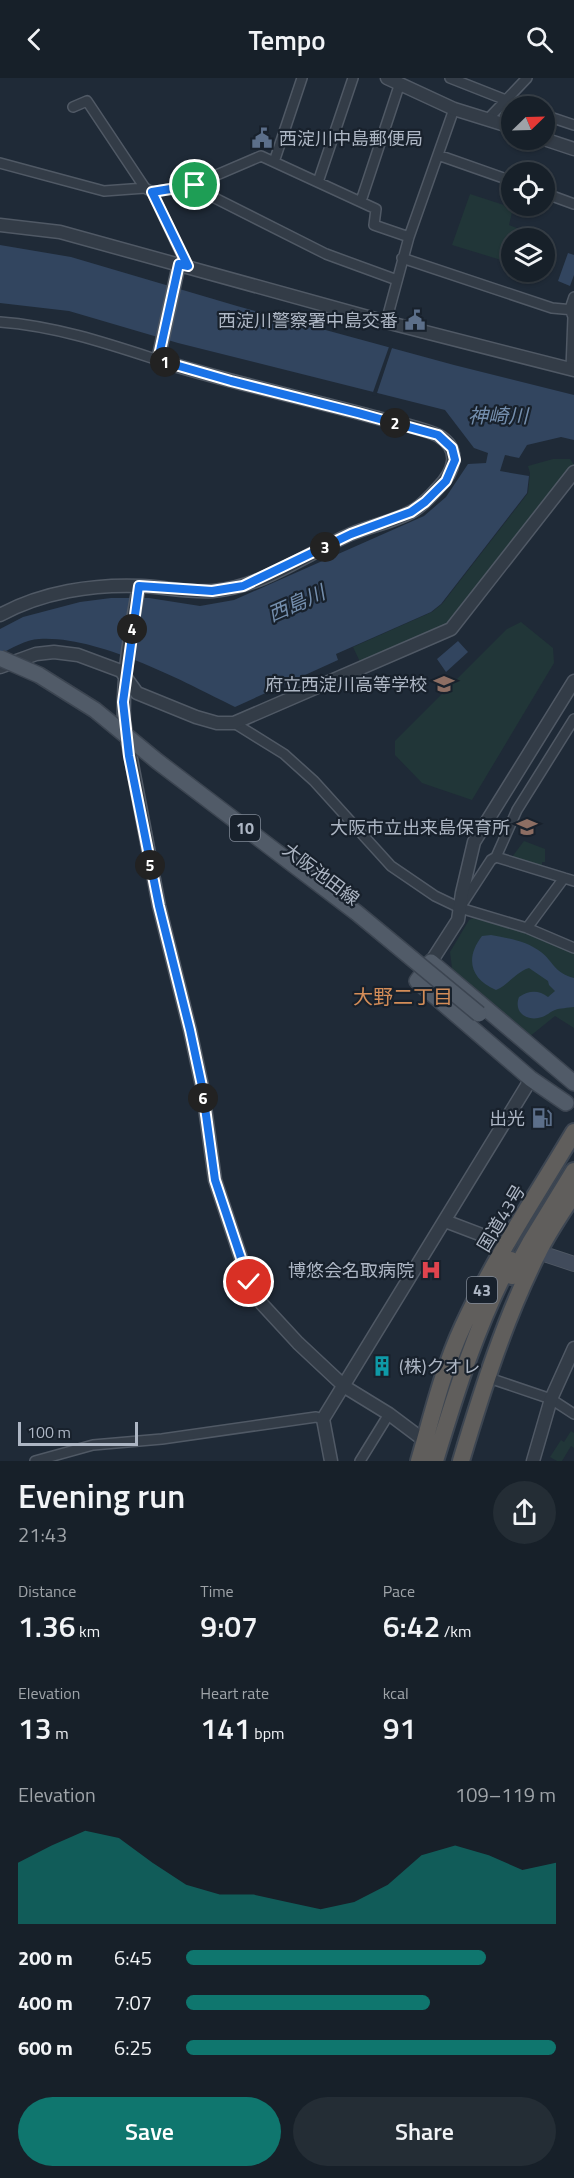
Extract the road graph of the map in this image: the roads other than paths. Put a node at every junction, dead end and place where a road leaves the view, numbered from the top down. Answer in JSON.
{"nodes":[{"id":1,"x":302,"y":78,"type":"edge"},
{"id":2,"x":353,"y":78,"type":"edge"},
{"id":3,"x":387,"y":78,"type":"edge"},
{"id":4,"x":450,"y":78,"type":"edge"},
{"id":5,"x":527,"y":78,"type":"edge"},
{"id":6,"x":400,"y":82,"type":"junction"},
{"id":7,"x":509,"y":96,"type":"edge"},
{"id":8,"x":501,"y":100,"type":"edge"},
{"id":9,"x":501,"y":104,"type":"edge"},
{"id":10,"x":74,"y":107,"type":"dead end"},
{"id":11,"x":454,"y":109,"type":"junction"},
{"id":12,"x":488,"y":119,"type":"junction"},
{"id":13,"x":555,"y":119,"type":"edge"},
{"id":14,"x":501,"y":123,"type":"edge"},
{"id":15,"x":574,"y":125,"type":"edge"},
{"id":16,"x":555,"y":143,"type":"edge"},
{"id":17,"x":574,"y":149,"type":"edge"},
{"id":18,"x":438,"y":155,"type":"junction"},
{"id":19,"x":274,"y":162,"type":"junction"},
{"id":20,"x":0,"y":163,"type":"edge"},
{"id":21,"x":501,"y":177,"type":"edge"},
{"id":22,"x":318,"y":182,"type":"junction"},
{"id":23,"x":191,"y":186,"type":"junction"},
{"id":24,"x":149,"y":190,"type":"junction"},
{"id":25,"x":555,"y":197,"type":"edge"},
{"id":26,"x":361,"y":201,"type":"junction"},
{"id":27,"x":574,"y":204,"type":"edge"},
{"id":28,"x":0,"y":225,"type":"edge"},
{"id":29,"x":409,"y":237,"type":"junction"},
{"id":30,"x":402,"y":258,"type":"junction"},
{"id":31,"x":181,"y":267,"type":"junction"},
{"id":32,"x":397,"y":280,"type":"junction"},
{"id":33,"x":574,"y":297,"type":"edge"},
{"id":34,"x":572,"y":310,"type":"edge"},
{"id":35,"x":0,"y":322,"type":"edge"},
{"id":36,"x":386,"y":322,"type":"junction"},
{"id":37,"x":159,"y":357,"type":"junction"},
{"id":38,"x":572,"y":369,"type":"edge"},
{"id":39,"x":574,"y":472,"type":"edge"},
{"id":40,"x":139,"y":589,"type":"junction"},
{"id":41,"x":0,"y":615,"type":"edge"},
{"id":42,"x":0,"y":658,"type":"edge"},
{"id":43,"x":0,"y":668,"type":"edge"},
{"id":44,"x":125,"y":677,"type":"junction"},
{"id":45,"x":574,"y":681,"type":"edge"},
{"id":46,"x":574,"y":719,"type":"edge"},
{"id":47,"x":234,"y":723,"type":"junction"},
{"id":48,"x":496,"y":857,"type":"junction"},
{"id":49,"x":564,"y":878,"type":"junction"},
{"id":50,"x":574,"y":881,"type":"edge"},
{"id":51,"x":460,"y":909,"type":"junction"},
{"id":52,"x":527,"y":928,"type":"junction"},
{"id":53,"x":574,"y":948,"type":"edge"},
{"id":54,"x":431,"y":962,"type":"junction"},
{"id":55,"x":477,"y":1017,"type":"junction"},
{"id":56,"x":531,"y":1078,"type":"junction"},
{"id":57,"x":574,"y":1083,"type":"edge"},
{"id":58,"x":571,"y":1103,"type":"edge"},
{"id":59,"x":574,"y":1132,"type":"edge"},
{"id":60,"x":574,"y":1154,"type":"edge"},
{"id":61,"x":574,"y":1171,"type":"edge"},
{"id":62,"x":574,"y":1193,"type":"edge"},
{"id":63,"x":445,"y":1221,"type":"junction"},
{"id":64,"x":508,"y":1245,"type":"junction"},
{"id":65,"x":538,"y":1252,"type":"junction"},
{"id":66,"x":574,"y":1264,"type":"edge"},
{"id":67,"x":488,"y":1279,"type":"junction"},
{"id":68,"x":574,"y":1348,"type":"edge"},
{"id":69,"x":486,"y":1377,"type":"junction"},
{"id":70,"x":345,"y":1387,"type":"junction"},
{"id":71,"x":551,"y":1399,"type":"junction"},
{"id":72,"x":389,"y":1414,"type":"junction"},
{"id":73,"x":574,"y":1414,"type":"edge"},
{"id":74,"x":323,"y":1419,"type":"junction"},
{"id":75,"x":425,"y":1442,"type":"junction"},
{"id":76,"x":35,"y":1461,"type":"edge"},
{"id":77,"x":331,"y":1461,"type":"edge"},
{"id":78,"x":360,"y":1461,"type":"edge"},
{"id":79,"x":419,"y":1461,"type":"edge"},
{"id":80,"x":428,"y":1461,"type":"edge"},
{"id":81,"x":435,"y":1461,"type":"edge"},
{"id":82,"x":444,"y":1461,"type":"edge"},
{"id":83,"x":453,"y":1461,"type":"edge"},
{"id":84,"x":461,"y":1461,"type":"edge"},
{"id":85,"x":533,"y":1461,"type":"edge"}],
"edges":[{"from":1,"to":19,"type":"street"},
{"from":2,"to":22,"type":"street"},
{"from":3,"to":6,"type":"street"},
{"from":4,"to":8,"type":"street"},
{"from":5,"to":7,"type":"street"},
{"from":6,"to":11,"type":"street"},
{"from":6,"to":26,"type":"street"},
{"from":9,"to":12,"type":"street"},
{"from":10,"to":24,"type":"street"},
{"from":11,"to":12,"type":"street"},
{"from":11,"to":18,"type":"street"},
{"from":12,"to":14,"type":"street"},
{"from":13,"to":15,"type":"street"},
{"from":16,"to":17,"type":"street"},
{"from":18,"to":21,"type":"street"},
{"from":18,"to":29,"type":"street"},
{"from":19,"to":22,"type":"street"},
{"from":19,"to":23,"type":"street"},
{"from":20,"to":24,"type":"street"},
{"from":22,"to":26,"type":"street"},
{"from":23,"to":24,"type":"street"},
{"from":23,"to":32,"type":"street"},
{"from":24,"to":31,"type":"street"},
{"from":25,"to":27,"type":"street"},
{"from":26,"to":29,"type":"street"},
{"from":28,"to":31,"type":"street"},
{"from":29,"to":30,"type":"street"},
{"from":30,"to":32,"type":"street"},
{"from":30,"to":34,"type":"street"},
{"from":31,"to":36,"type":"street"},
{"from":31,"to":37,"type":"street"},
{"from":32,"to":36,"type":"street"},
{"from":33,"to":34,"type":"street"},
{"from":34,"to":38,"type":"street"},
{"from":35,"to":37,"type":"street"},
{"from":36,"to":38,"type":"street"},
{"from":37,"to":40,"type":"street"},
{"from":39,"to":47,"type":"street"},
{"from":40,"to":41,"type":"street"},
{"from":40,"to":44,"type":"street"},
{"from":42,"to":55,"type":"main road","name":"大阪池田線","number":"10","bridge":true},
{"from":43,"to":44,"type":"street"},
{"from":43,"to":55,"type":"main road","name":"大阪池田線","number":"10"},
{"from":44,"to":47,"type":"street"},
{"from":44,"to":70,"type":"street"},
{"from":45,"to":51,"type":"street"},
{"from":46,"to":48,"type":"street"},
{"from":47,"to":51,"type":"street"},
{"from":48,"to":49,"type":"street"},
{"from":48,"to":51,"type":"street"},
{"from":49,"to":50,"type":"street"},
{"from":49,"to":52,"type":"street"},
{"from":51,"to":52,"type":"street"},
{"from":51,"to":54,"type":"street"},
{"from":52,"to":53,"type":"street"},
{"from":54,"to":56,"type":"main road"},
{"from":54,"to":57,"type":"main road"},
{"from":55,"to":58,"type":"main road","name":"大阪池田線","number":"10"},
{"from":56,"to":58,"type":"main road"},
{"from":56,"to":63,"type":"street"},
{"from":59,"to":64,"type":"highway","name":"国道43号","number":"43"},
{"from":60,"to":81,"type":"highway","name":"国道43号","number":"43"},
{"from":61,"to":82,"type":"highway","name":"国道43号","number":"43"},
{"from":62,"to":65,"type":"highway","number":"43"},
{"from":63,"to":64,"type":"street"},
{"from":63,"to":70,"type":"street"},
{"from":64,"to":67,"type":"highway","name":"国道43号","number":"43"},
{"from":65,"to":66,"type":"main road"},
{"from":65,"to":69,"type":"highway","number":"43"},
{"from":65,"to":83,"type":"highway"},
{"from":67,"to":75,"type":"highway","name":"国道43号","number":"43"},
{"from":67,"to":80,"type":"highway"},
{"from":68,"to":71,"type":"street"},
{"from":69,"to":71,"type":"street"},
{"from":69,"to":84,"type":"highway","number":"43"},
{"from":70,"to":72,"type":"street"},
{"from":70,"to":74,"type":"street"},
{"from":71,"to":73,"type":"street"},
{"from":71,"to":85,"type":"street"},
{"from":72,"to":75,"type":"street"},
{"from":72,"to":78,"type":"street"},
{"from":74,"to":76,"type":"street"},
{"from":74,"to":77,"type":"street"},
{"from":75,"to":79,"type":"highway","name":"国道43号","number":"43"}]}
